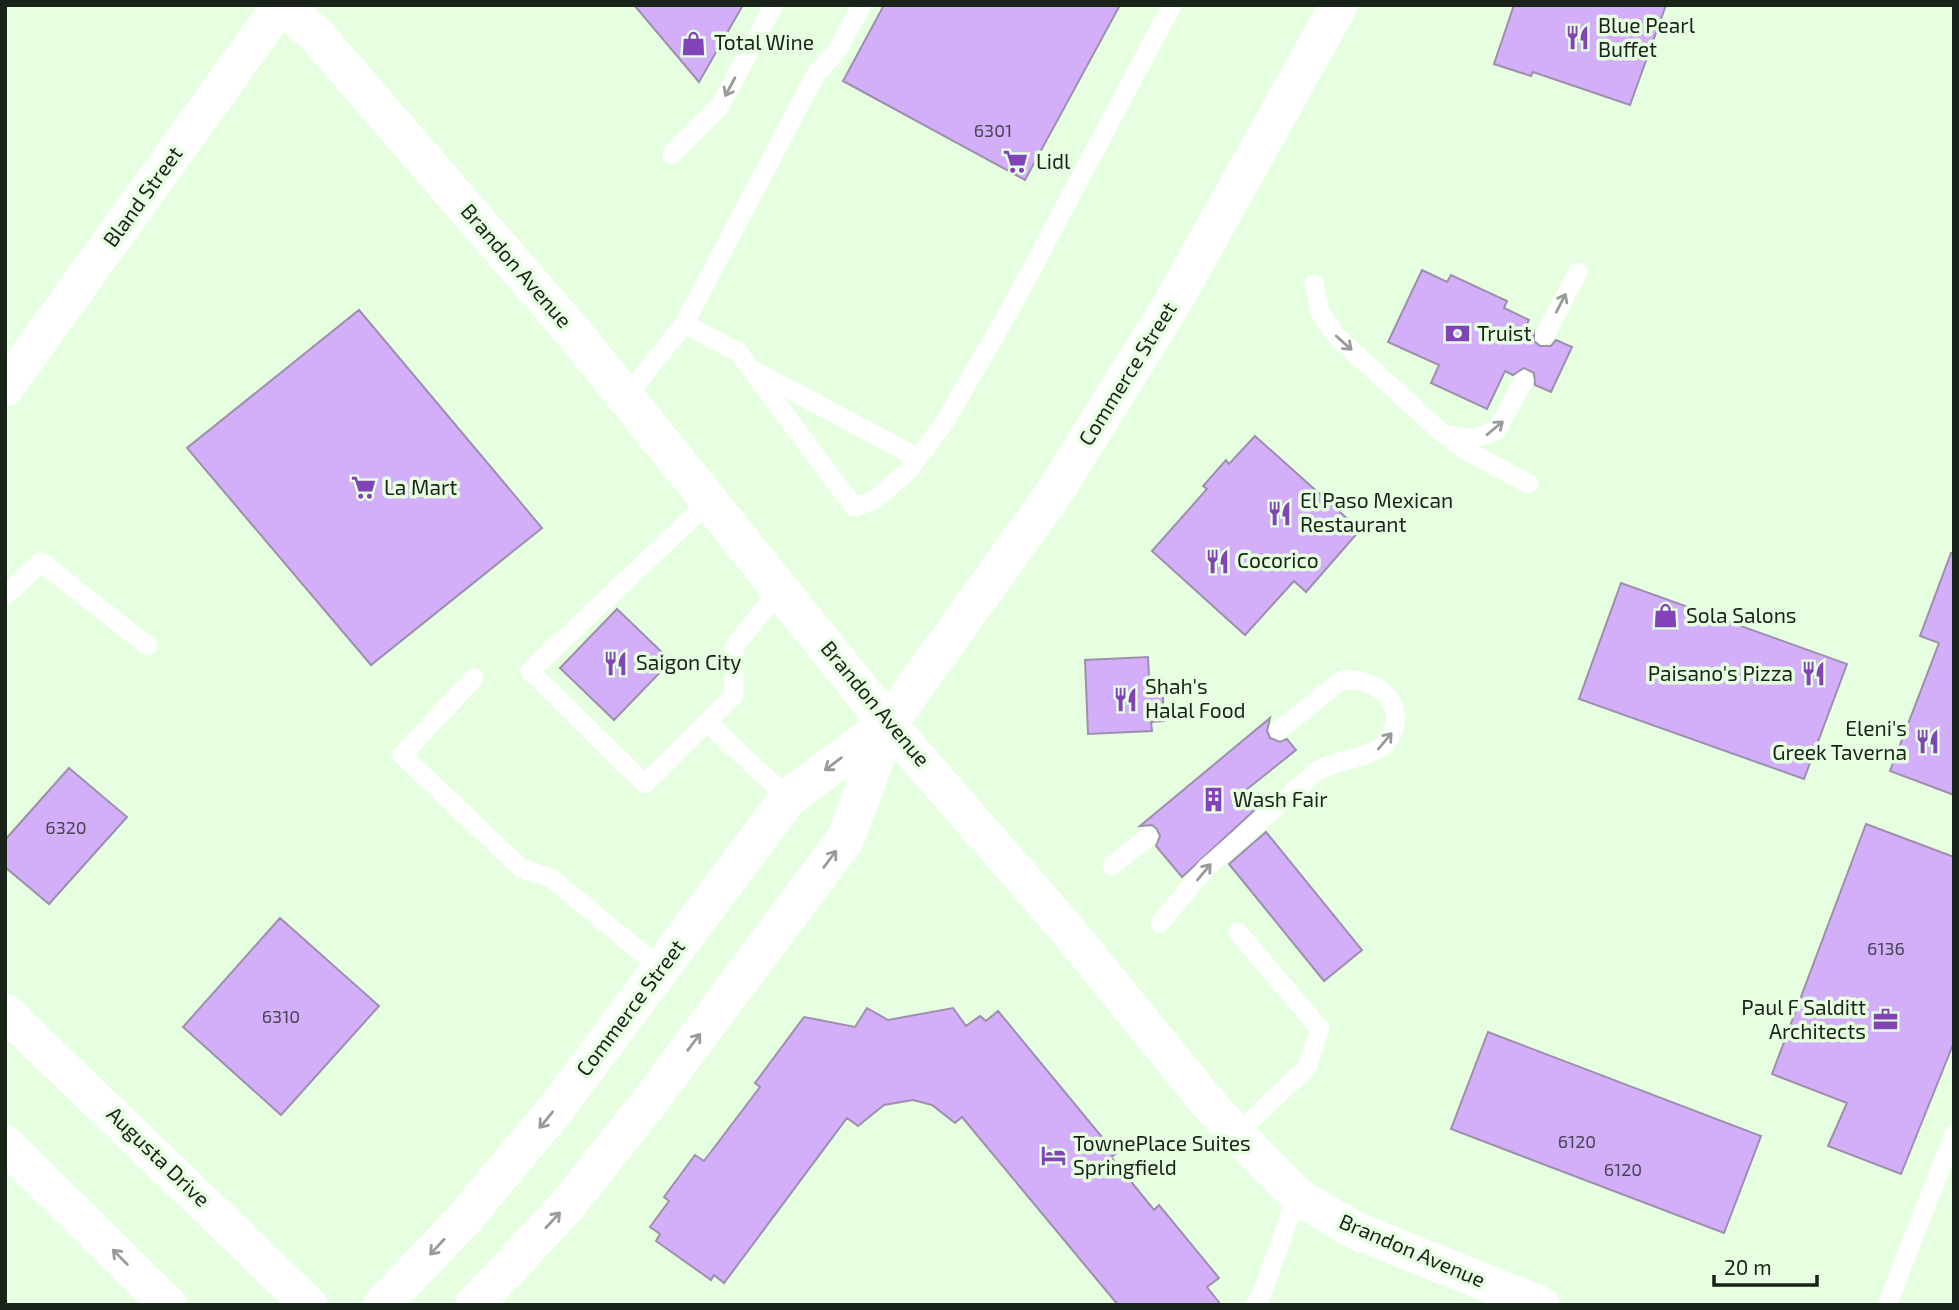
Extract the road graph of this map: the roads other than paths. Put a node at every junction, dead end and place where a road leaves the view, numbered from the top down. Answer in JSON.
{"nodes":[{"id":1,"x":282,"y":5,"type":"edge"},
{"id":2,"x":774,"y":5,"type":"edge"},
{"id":3,"x":862,"y":5,"type":"edge"},
{"id":4,"x":1172,"y":5,"type":"edge"},
{"id":5,"x":1339,"y":5,"type":"edge"},
{"id":6,"x":673,"y":154,"type":"dead end"},
{"id":7,"x":1578,"y":272,"type":"dead end"},
{"id":8,"x":1314,"y":284,"type":"dead end"},
{"id":9,"x":684,"y":324,"type":"junction"},
{"id":10,"x":1545,"y":335,"type":"dead end"},
{"id":11,"x":749,"y":368,"type":"junction"},
{"id":12,"x":1524,"y":380,"type":"dead end"},
{"id":13,"x":5,"y":388,"type":"edge"},
{"id":14,"x":627,"y":396,"type":"junction"},
{"id":15,"x":1442,"y":433,"type":"junction"},
{"id":16,"x":918,"y":458,"type":"junction"},
{"id":17,"x":1529,"y":484,"type":"dead end"},
{"id":18,"x":710,"y":501,"type":"junction"},
{"id":19,"x":780,"y":589,"type":"junction"},
{"id":20,"x":5,"y":596,"type":"edge"},
{"id":21,"x":148,"y":646,"type":"dead end"},
{"id":22,"x":474,"y":678,"type":"dead end"},
{"id":23,"x":708,"y":723,"type":"junction"},
{"id":24,"x":888,"y":724,"type":"junction"},
{"id":25,"x":1279,"y":730,"type":"dead end"},
{"id":26,"x":788,"y":798,"type":"junction"},
{"id":27,"x":1148,"y":836,"type":"dead end"},
{"id":28,"x":1112,"y":866,"type":"dead end"},
{"id":29,"x":1160,"y":923,"type":"dead end"},
{"id":30,"x":1238,"y":932,"type":"dead end"},
{"id":31,"x":660,"y":968,"type":"junction"},
{"id":32,"x":5,"y":1012,"type":"edge"},
{"id":33,"x":1236,"y":1135,"type":"junction"},
{"id":34,"x":1954,"y":1135,"type":"edge"},
{"id":35,"x":5,"y":1144,"type":"edge"},
{"id":36,"x":1297,"y":1196,"type":"junction"},
{"id":37,"x":168,"y":1305,"type":"edge"},
{"id":38,"x":309,"y":1305,"type":"edge"},
{"id":39,"x":383,"y":1305,"type":"edge"},
{"id":40,"x":474,"y":1305,"type":"edge"},
{"id":41,"x":1254,"y":1305,"type":"edge"},
{"id":42,"x":1541,"y":1305,"type":"edge"},
{"id":43,"x":1886,"y":1305,"type":"edge"}],
"edges":[{"from":1,"to":13,"type":"street","name":"Bland Street"},
{"from":1,"to":14,"type":"main road","name":"Brandon Avenue"},
{"from":2,"to":6,"type":"lane","one_way":true},
{"from":3,"to":9,"type":"lane"},
{"from":4,"to":16,"type":"lane"},
{"from":5,"to":24,"type":"main road","name":"Commerce Street"},
{"from":10,"to":7,"type":"lane","one_way":true},
{"from":8,"to":15,"type":"lane","one_way":true},
{"from":9,"to":11,"type":"lane"},
{"from":9,"to":14,"type":"lane"},
{"from":11,"to":16,"type":"lane"},
{"from":11,"to":16,"type":"lane"},
{"from":15,"to":12,"type":"lane","one_way":true},
{"from":14,"to":18,"type":"main road","name":"Brandon Avenue"},
{"from":15,"to":17,"type":"lane"},
{"from":18,"to":19,"type":"main road","name":"Brandon Avenue"},
{"from":18,"to":23,"type":"lane"},
{"from":19,"to":23,"type":"lane"},
{"from":19,"to":24,"type":"main road","name":"Brandon Avenue"},
{"from":20,"to":21,"type":"lane"},
{"from":22,"to":31,"type":"lane"},
{"from":23,"to":26,"type":"lane"},
{"from":24,"to":26,"type":"main road","name":"Commerce Street","one_way":true},
{"from":24,"to":33,"type":"street","name":"Brandon Avenue"},
{"from":40,"to":24,"type":"main road","name":"Commerce Street","one_way":true},
{"from":29,"to":25,"type":"lane","one_way":true},
{"from":26,"to":31,"type":"main road","name":"Commerce Street"},
{"from":27,"to":28,"type":"lane"},
{"from":30,"to":33,"type":"lane"},
{"from":31,"to":39,"type":"main road","name":"Commerce Street","one_way":true},
{"from":32,"to":38,"type":"street","name":"Augusta Drive"},
{"from":33,"to":36,"type":"street","name":"Brandon Avenue"},
{"from":34,"to":43,"type":"lane"},
{"from":37,"to":35,"type":"main road","one_way":true},
{"from":36,"to":41,"type":"lane"},
{"from":36,"to":42,"type":"street","name":"Brandon Avenue"}]}
